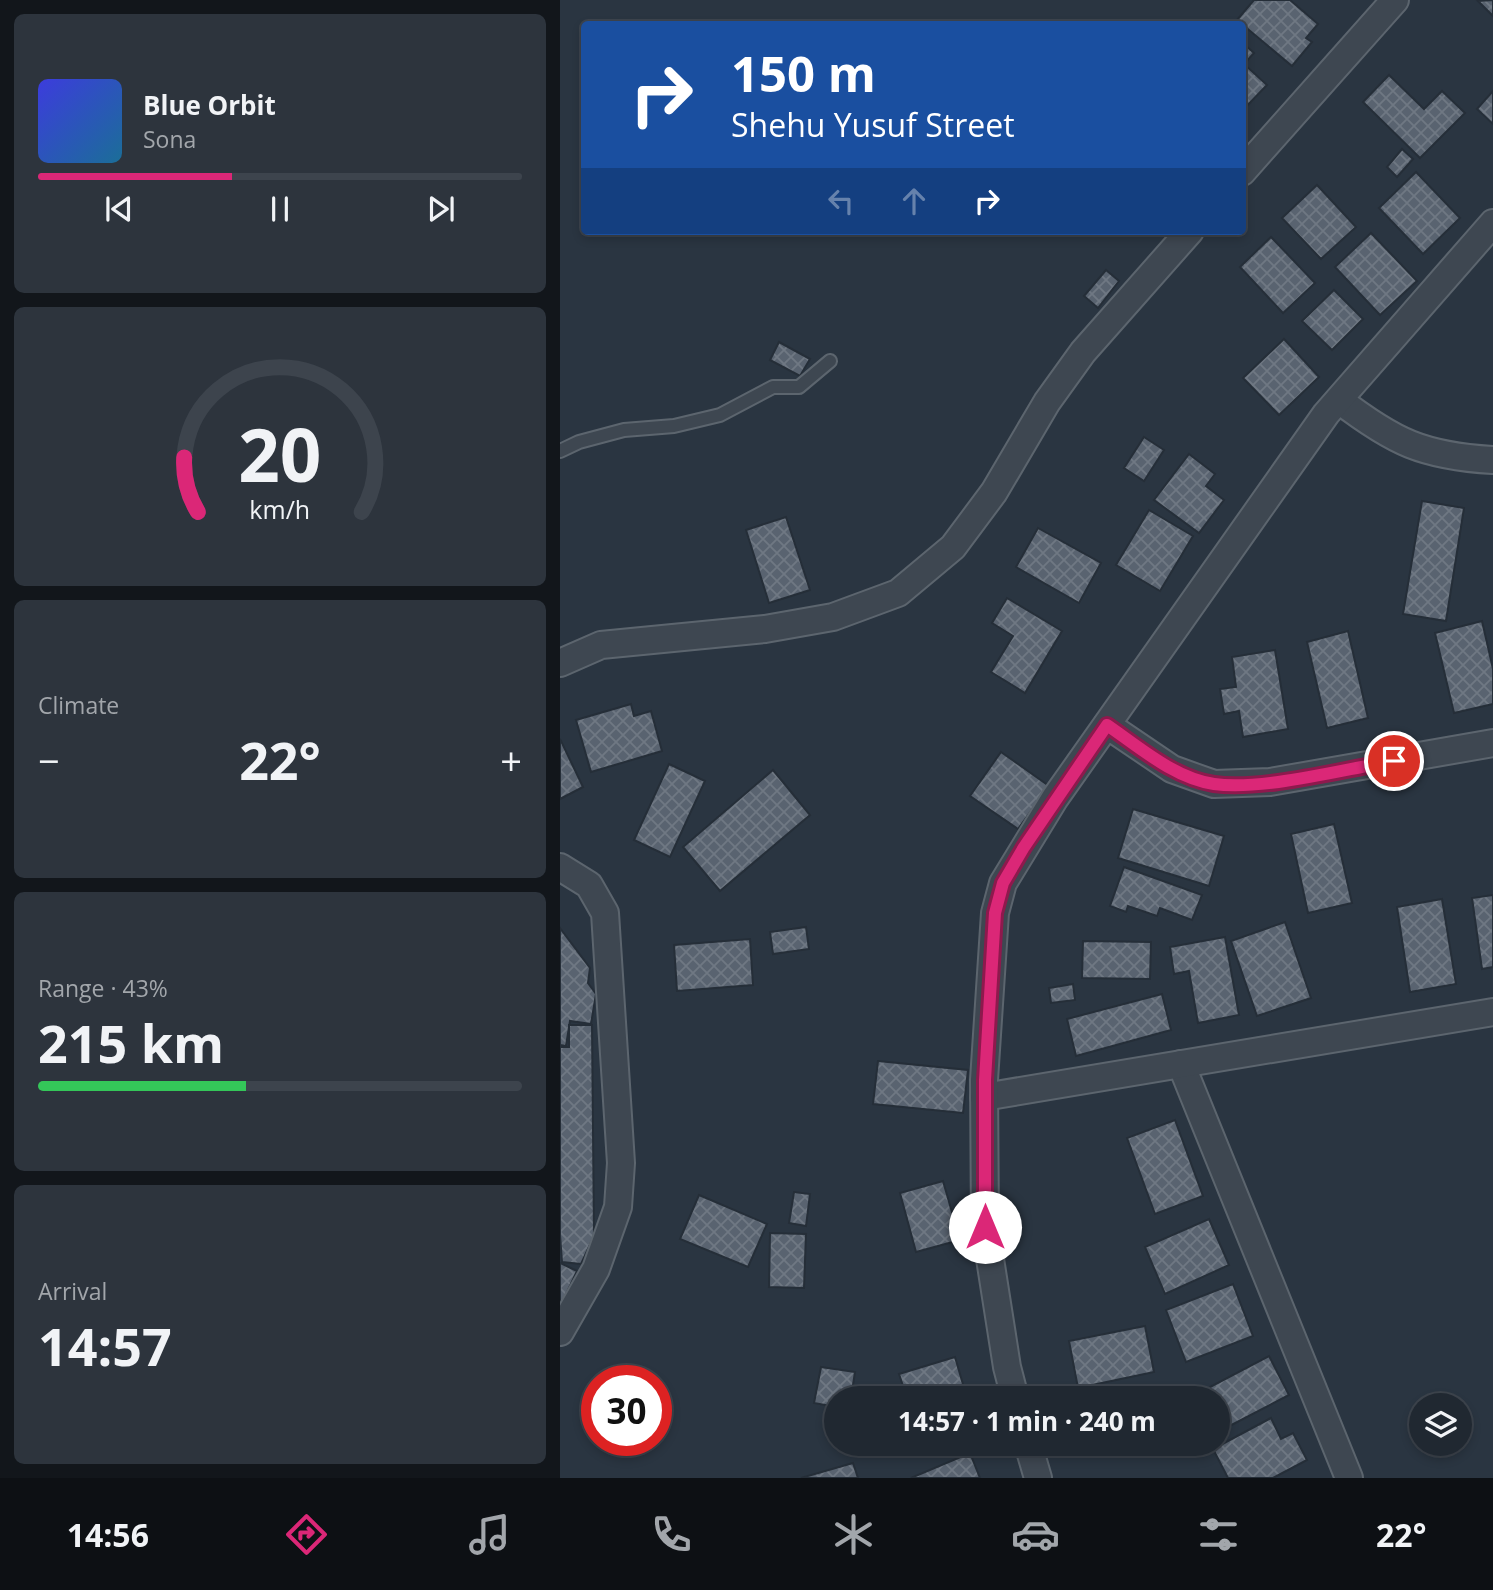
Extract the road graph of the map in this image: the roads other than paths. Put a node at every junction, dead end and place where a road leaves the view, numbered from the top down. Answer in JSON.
{"nodes":[{"id":1,"x":1395,"y":0,"type":"edge"},
{"id":2,"x":1246,"y":168,"type":"edge"},
{"id":3,"x":1493,"y":223,"type":"edge"},
{"id":4,"x":1186,"y":235,"type":"edge"},
{"id":5,"x":830,"y":361,"type":"dead end"},
{"id":6,"x":1339,"y":400,"type":"junction"},
{"id":7,"x":560,"y":451,"type":"edge"},
{"id":8,"x":1493,"y":460,"type":"edge"},
{"id":9,"x":560,"y":663,"type":"edge"},
{"id":10,"x":1107,"y":725,"type":"junction"},
{"id":11,"x":1493,"y":743,"type":"edge"},
{"id":12,"x":560,"y":867,"type":"edge"},
{"id":13,"x":1493,"y":1012,"type":"edge"},
{"id":14,"x":1181,"y":1065,"type":"junction"},
{"id":15,"x":984,"y":1097,"type":"junction"},
{"id":16,"x":560,"y":1332,"type":"edge"},
{"id":17,"x":1013,"y":1386,"type":"edge"},
{"id":18,"x":1032,"y":1456,"type":"edge"},
{"id":19,"x":1038,"y":1478,"type":"edge"},
{"id":20,"x":1349,"y":1478,"type":"edge"}],
"edges":[{"from":1,"to":2,"type":"street"},
{"from":3,"to":6,"type":"street"},
{"from":4,"to":9,"type":"street"},
{"from":5,"to":7,"type":"lane"},
{"from":6,"to":8,"type":"street"},
{"from":6,"to":10,"type":"street"},
{"from":10,"to":11,"type":"street"},
{"from":10,"to":15,"type":"street"},
{"from":12,"to":16,"type":"street"},
{"from":13,"to":14,"type":"street"},
{"from":14,"to":15,"type":"street"},
{"from":14,"to":20,"type":"street"},
{"from":15,"to":17,"type":"street"},
{"from":18,"to":19,"type":"street"}]}
